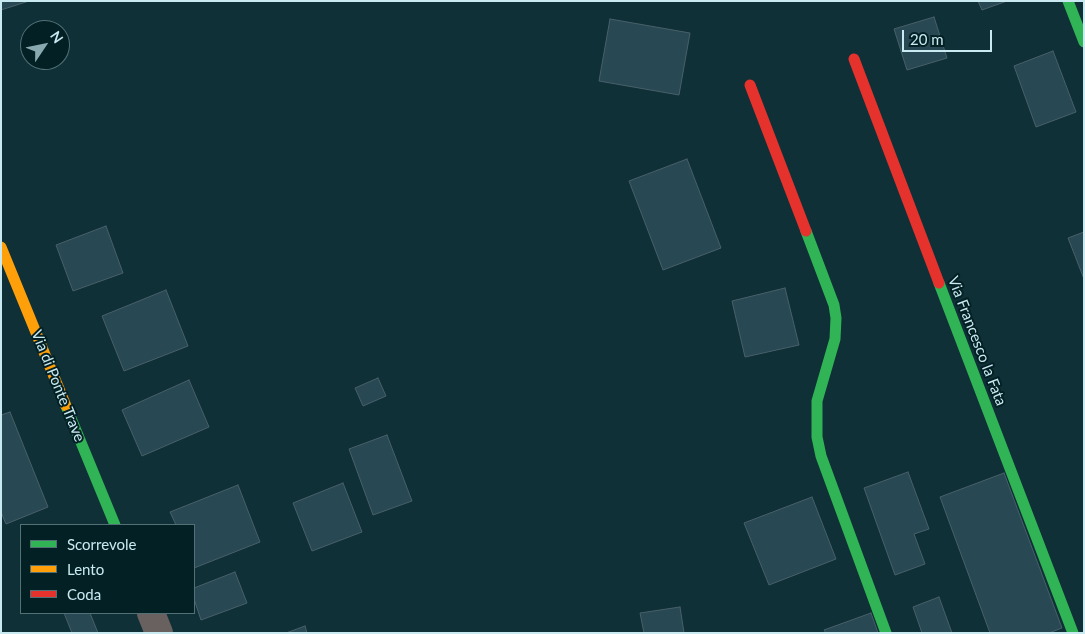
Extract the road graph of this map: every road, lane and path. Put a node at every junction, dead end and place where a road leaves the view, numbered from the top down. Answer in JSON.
{"nodes":[{"id":1,"x":1068,"y":1,"type":"edge"},
{"id":2,"x":1084,"y":42,"type":"edge"},
{"id":3,"x":854,"y":59,"type":"dead end"},
{"id":4,"x":750,"y":85,"type":"dead end"},
{"id":5,"x":1,"y":247,"type":"edge"},
{"id":6,"x":115,"y":524,"type":"edge"},
{"id":7,"x":151,"y":614,"type":"edge"},
{"id":8,"x":159,"y":633,"type":"edge"},
{"id":9,"x":886,"y":633,"type":"edge"},
{"id":10,"x":1073,"y":633,"type":"edge"}],
"edges":[{"from":1,"to":2,"type":"street"},
{"from":3,"to":10,"type":"street","name":"Via Francesco la Fata"},
{"from":4,"to":9,"type":"street"},
{"from":5,"to":6,"type":"street","name":"Via di Ponte Trave"},
{"from":7,"to":8,"type":"street"}]}
